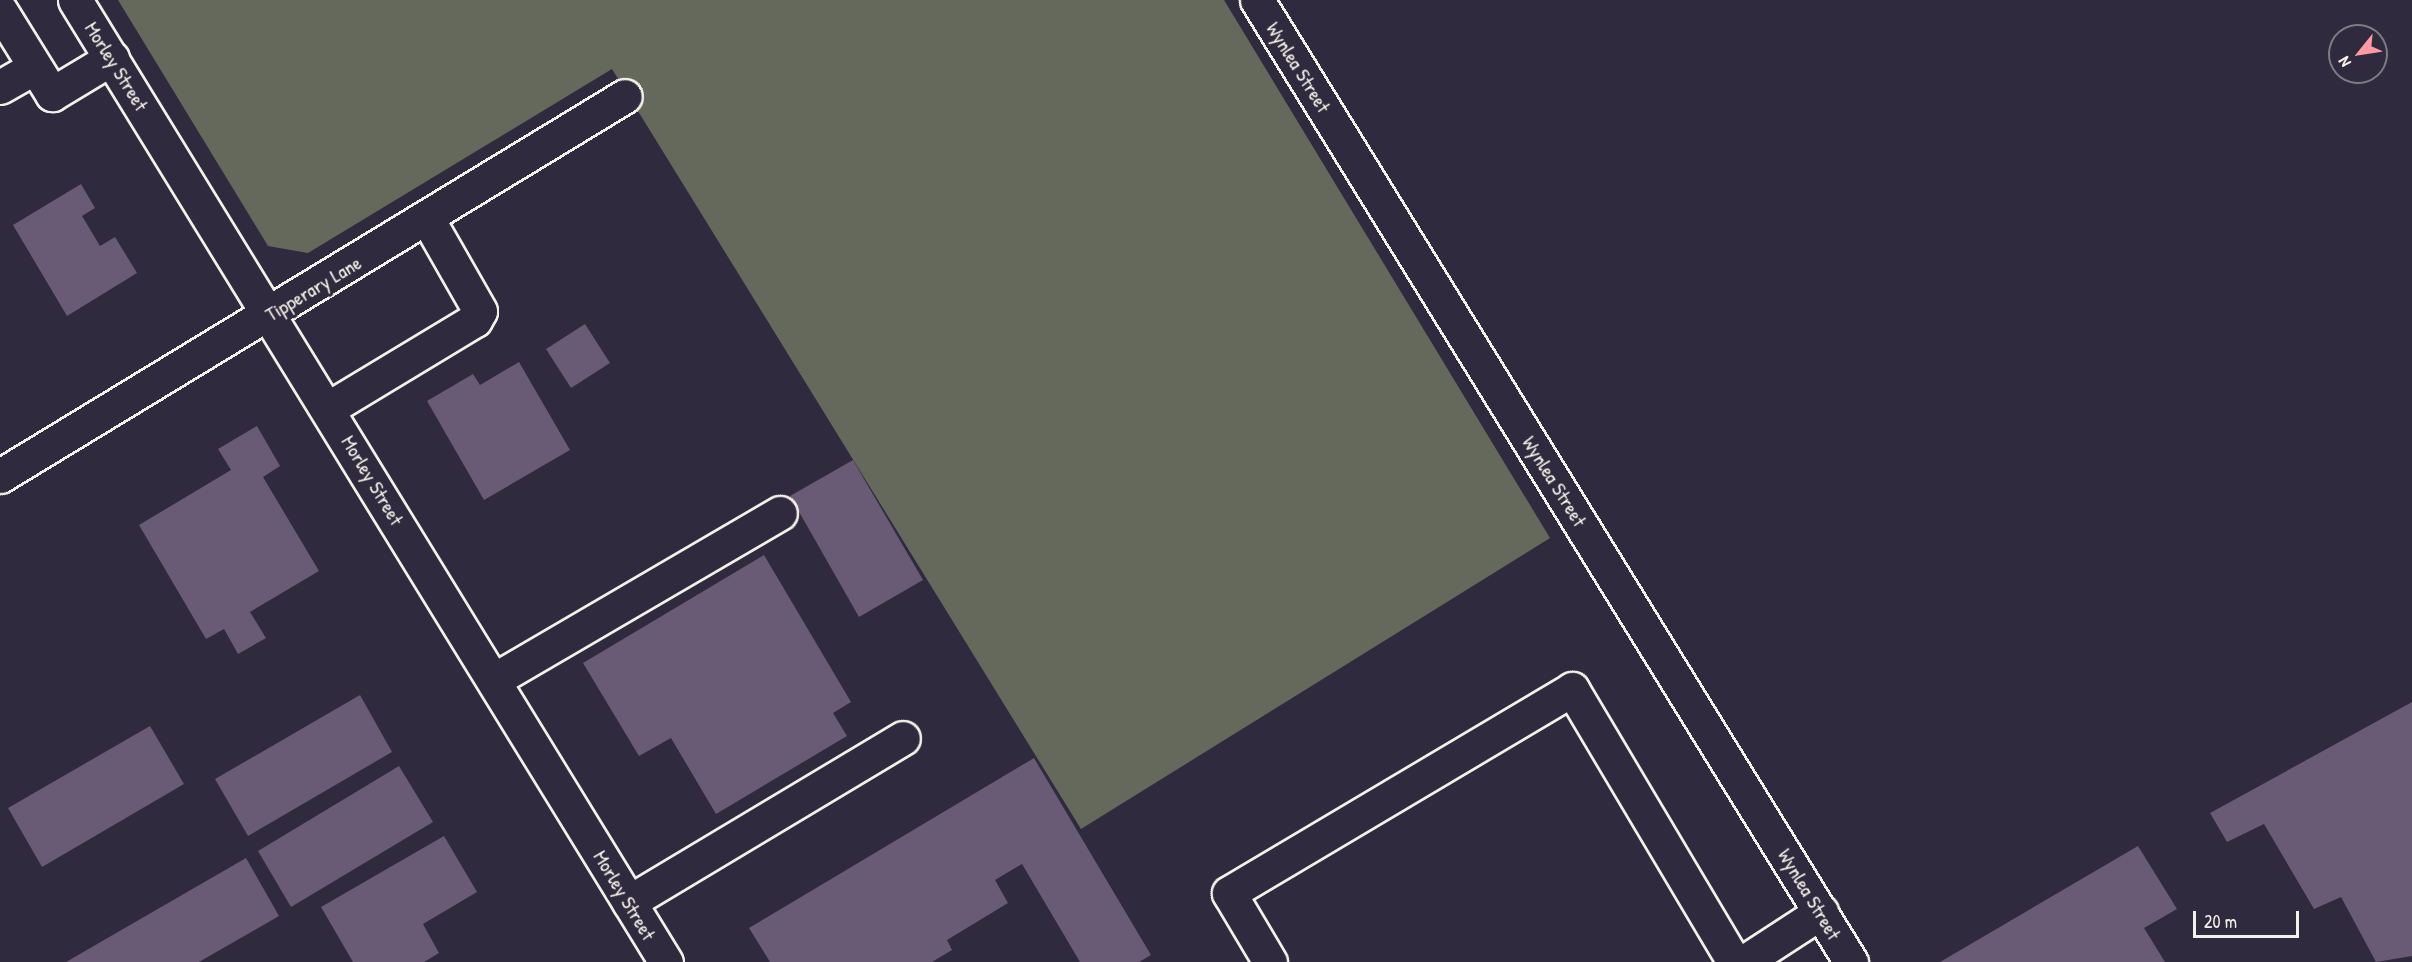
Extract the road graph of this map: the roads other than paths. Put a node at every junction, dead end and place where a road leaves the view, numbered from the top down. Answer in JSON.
{"nodes":[{"id":1,"x":75,"y":0,"type":"edge"},
{"id":2,"x":1257,"y":0,"type":"edge"},
{"id":3,"x":6,"y":7,"type":"edge"},
{"id":4,"x":112,"y":58,"type":"junction"},
{"id":5,"x":35,"y":67,"type":"junction"},
{"id":6,"x":0,"y":87,"type":"edge"},
{"id":7,"x":625,"y":96,"type":"dead end"},
{"id":8,"x":427,"y":218,"type":"junction"},
{"id":9,"x":271,"y":314,"type":"junction"},
{"id":10,"x":329,"y":408,"type":"junction"},
{"id":11,"x":0,"y":476,"type":"edge"},
{"id":12,"x":780,"y":513,"type":"dead end"},
{"id":13,"x":494,"y":680,"type":"junction"},
{"id":14,"x":903,"y":738,"type":"dead end"},
{"id":15,"x":629,"y":902,"type":"junction"},
{"id":16,"x":1821,"y":912,"type":"junction"},
{"id":17,"x":666,"y":962,"type":"edge"},
{"id":18,"x":1270,"y":962,"type":"edge"},
{"id":19,"x":1734,"y":962,"type":"edge"},
{"id":20,"x":1744,"y":962,"type":"edge"},
{"id":21,"x":1851,"y":962,"type":"edge"}],
"edges":[{"from":1,"to":4,"type":"street","name":"Morley Street"},
{"from":2,"to":16,"type":"street","name":"Wynlea Street"},
{"from":3,"to":5,"type":"street"},
{"from":4,"to":5,"type":"street"},
{"from":4,"to":9,"type":"street","name":"Morley Street"},
{"from":5,"to":6,"type":"street"},
{"from":7,"to":8,"type":"street","name":"Tipperary Lane"},
{"from":8,"to":9,"type":"street","name":"Tipperary Lane"},
{"from":8,"to":10,"type":"street"},
{"from":9,"to":10,"type":"street","name":"Morley Street"},
{"from":9,"to":11,"type":"street","name":"Tipperary Lane"},
{"from":10,"to":13,"type":"street","name":"Morley Street"},
{"from":12,"to":13,"type":"street"},
{"from":13,"to":15,"type":"street","name":"Morley Street"},
{"from":14,"to":15,"type":"street"},
{"from":15,"to":17,"type":"street","name":"Morley Street"},
{"from":16,"to":20,"type":"street"},
{"from":16,"to":21,"type":"street","name":"Wynlea Street"},
{"from":18,"to":19,"type":"street"}]}
